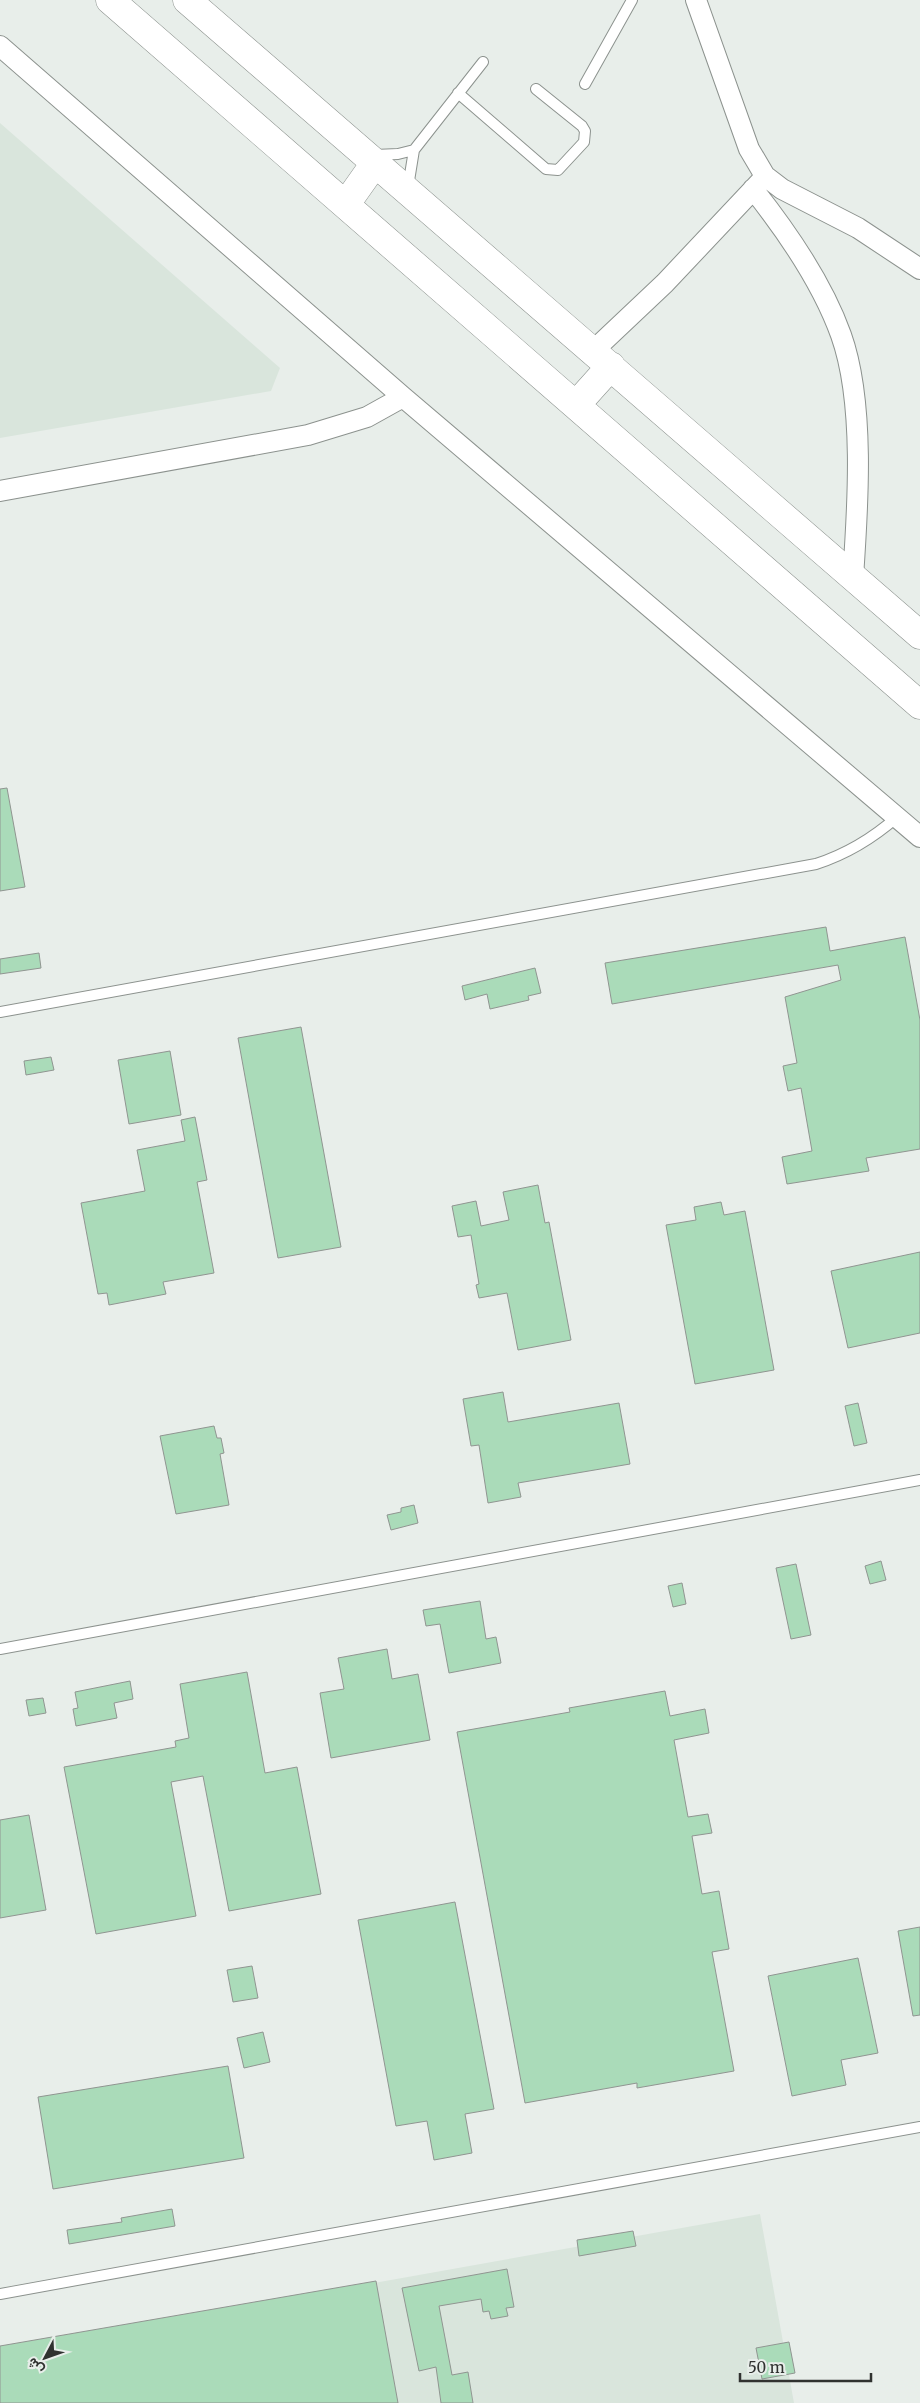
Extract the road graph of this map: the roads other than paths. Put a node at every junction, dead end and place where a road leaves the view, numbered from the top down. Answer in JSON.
{"nodes":[{"id":1,"x":110,"y":0,"type":"edge"},
{"id":2,"x":632,"y":0,"type":"edge"},
{"id":3,"x":696,"y":0,"type":"edge"},
{"id":4,"x":200,"y":7,"type":"edge"},
{"id":5,"x":0,"y":46,"type":"edge"},
{"id":6,"x":483,"y":62,"type":"dead end"},
{"id":7,"x":584,"y":84,"type":"dead end"},
{"id":8,"x":536,"y":89,"type":"dead end"},
{"id":9,"x":458,"y":93,"type":"junction"},
{"id":10,"x":414,"y":150,"type":"junction"},
{"id":11,"x":370,"y":159,"type":"junction"},
{"id":12,"x":759,"y":182,"type":"junction"},
{"id":13,"x":408,"y":191,"type":"junction"},
{"id":14,"x":346,"y":204,"type":"junction"},
{"id":15,"x":920,"y":269,"type":"edge"},
{"id":16,"x":602,"y":359,"type":"junction"},
{"id":17,"x":403,"y":397,"type":"junction"},
{"id":18,"x":576,"y":405,"type":"junction"},
{"id":19,"x":0,"y":491,"type":"edge"},
{"id":20,"x":853,"y":578,"type":"junction"},
{"id":21,"x":920,"y":635,"type":"edge"},
{"id":22,"x":920,"y":704,"type":"edge"},
{"id":23,"x":897,"y":817,"type":"junction"},
{"id":24,"x":920,"y":837,"type":"edge"},
{"id":25,"x":0,"y":1012,"type":"edge"},
{"id":26,"x":920,"y":1480,"type":"edge"},
{"id":27,"x":0,"y":1649,"type":"edge"},
{"id":28,"x":920,"y":2127,"type":"edge"},
{"id":29,"x":0,"y":2294,"type":"edge"}],
"edges":[{"from":1,"to":14,"type":"street"},
{"from":2,"to":7,"type":"lane"},
{"from":3,"to":12,"type":"street"},
{"from":4,"to":11,"type":"street"},
{"from":5,"to":17,"type":"street"},
{"from":6,"to":9,"type":"lane"},
{"from":8,"to":9,"type":"lane"},
{"from":9,"to":10,"type":"lane"},
{"from":10,"to":11,"type":"lane"},
{"from":10,"to":13,"type":"lane"},
{"from":11,"to":13,"type":"street"},
{"from":11,"to":14,"type":"street"},
{"from":12,"to":15,"type":"street"},
{"from":12,"to":16,"type":"street"},
{"from":12,"to":20,"type":"street"},
{"from":13,"to":16,"type":"street"},
{"from":14,"to":18,"type":"street"},
{"from":16,"to":18,"type":"street"},
{"from":16,"to":20,"type":"street"},
{"from":17,"to":19,"type":"street"},
{"from":17,"to":23,"type":"street"},
{"from":18,"to":22,"type":"street"},
{"from":20,"to":21,"type":"street"},
{"from":23,"to":24,"type":"street"},
{"from":23,"to":25,"type":"lane"},
{"from":26,"to":27,"type":"lane"},
{"from":28,"to":29,"type":"lane"}]}
